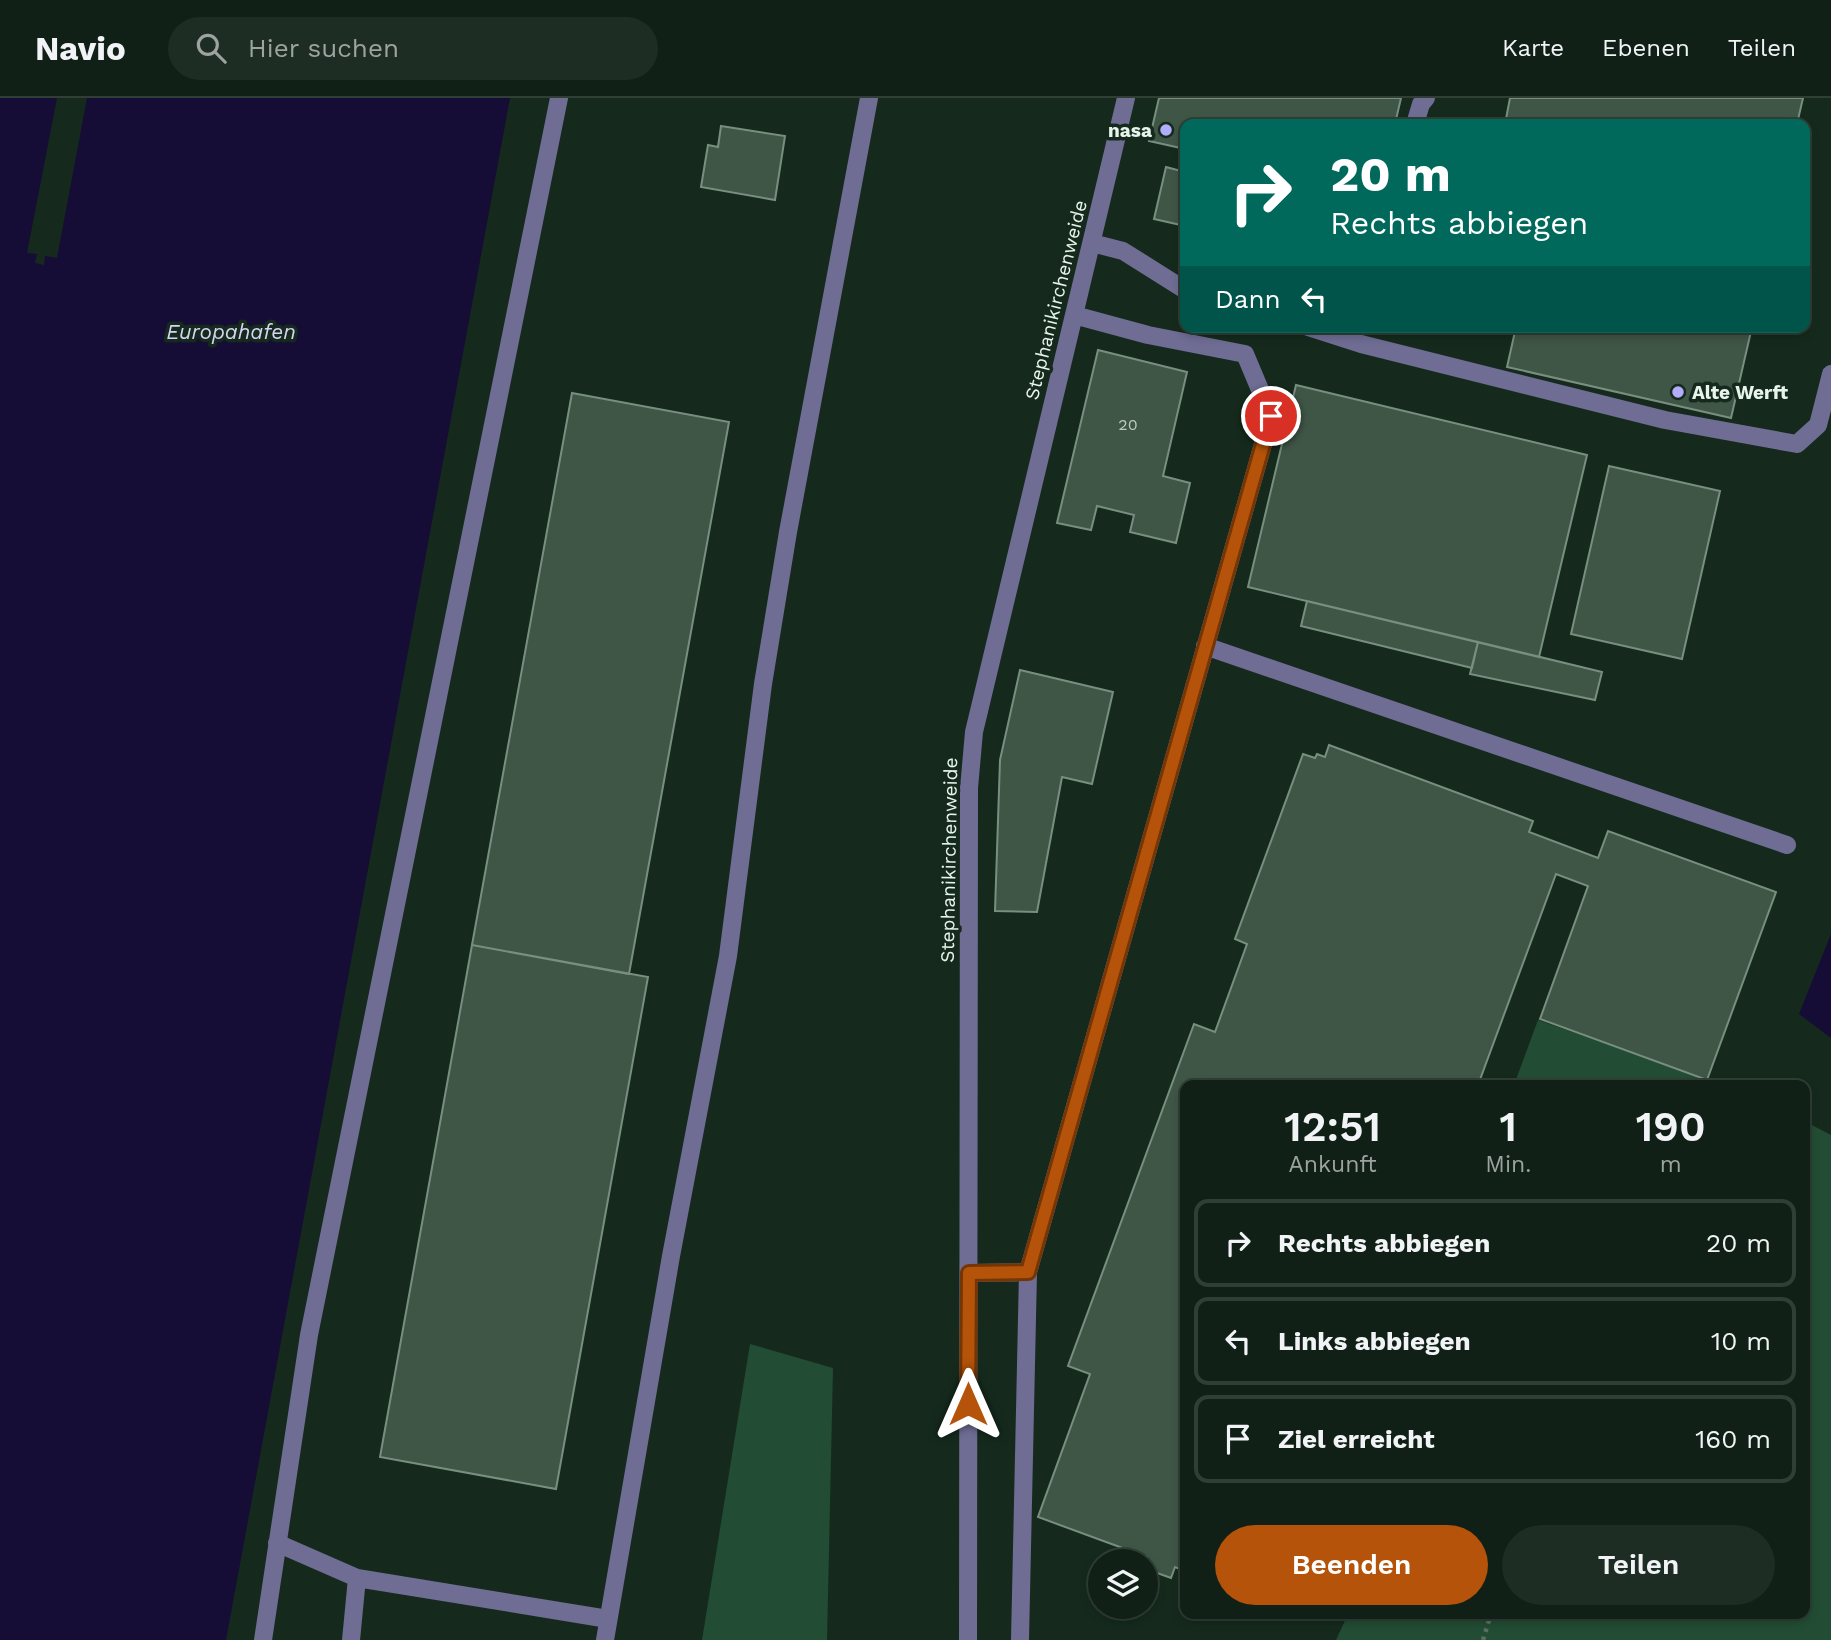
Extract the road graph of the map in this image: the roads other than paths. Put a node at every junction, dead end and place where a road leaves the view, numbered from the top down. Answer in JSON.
{"nodes":[{"id":1,"x":559,"y":98,"type":"edge"},
{"id":2,"x":869,"y":98,"type":"edge"},
{"id":3,"x":1126,"y":98,"type":"edge"},
{"id":4,"x":1426,"y":98,"type":"edge"},
{"id":5,"x":1416,"y":119,"type":"edge"},
{"id":6,"x":1092,"y":243,"type":"junction"},
{"id":7,"x":1180,"y":287,"type":"edge"},
{"id":8,"x":1074,"y":316,"type":"junction"},
{"id":9,"x":1345,"y":333,"type":"edge"},
{"id":10,"x":1363,"y":336,"type":"edge"},
{"id":11,"x":1831,"y":374,"type":"edge"},
{"id":12,"x":1205,"y":646,"type":"junction"},
{"id":13,"x":1787,"y":845,"type":"dead end"},
{"id":14,"x":1028,"y":1272,"type":"junction"},
{"id":15,"x":969,"y":1273,"type":"junction"},
{"id":16,"x":277,"y":1543,"type":"junction"},
{"id":17,"x":357,"y":1578,"type":"junction"},
{"id":18,"x":608,"y":1619,"type":"junction"},
{"id":19,"x":263,"y":1640,"type":"edge"},
{"id":20,"x":351,"y":1640,"type":"edge"},
{"id":21,"x":604,"y":1640,"type":"edge"},
{"id":22,"x":968,"y":1640,"type":"edge"},
{"id":23,"x":1020,"y":1640,"type":"edge"}],
"edges":[{"from":1,"to":16,"type":"street"},
{"from":2,"to":18,"type":"street"},
{"from":3,"to":6,"type":"street","name":"Stephanikirchenweide"},
{"from":4,"to":5,"type":"street"},
{"from":6,"to":7,"type":"street"},
{"from":6,"to":8,"type":"street","name":"Stephanikirchenweide"},
{"from":8,"to":12,"type":"street"},
{"from":8,"to":15,"type":"street","name":"Stephanikirchenweide"},
{"from":9,"to":10,"type":"street"},
{"from":10,"to":11,"type":"street"},
{"from":12,"to":13,"type":"street"},
{"from":12,"to":14,"type":"street"},
{"from":14,"to":15,"type":"street"},
{"from":14,"to":23,"type":"street"},
{"from":15,"to":22,"type":"street","name":"Stephanikirchenweide"},
{"from":16,"to":17,"type":"street"},
{"from":16,"to":19,"type":"street"},
{"from":17,"to":18,"type":"street"},
{"from":17,"to":20,"type":"street"},
{"from":18,"to":21,"type":"street"}]}
